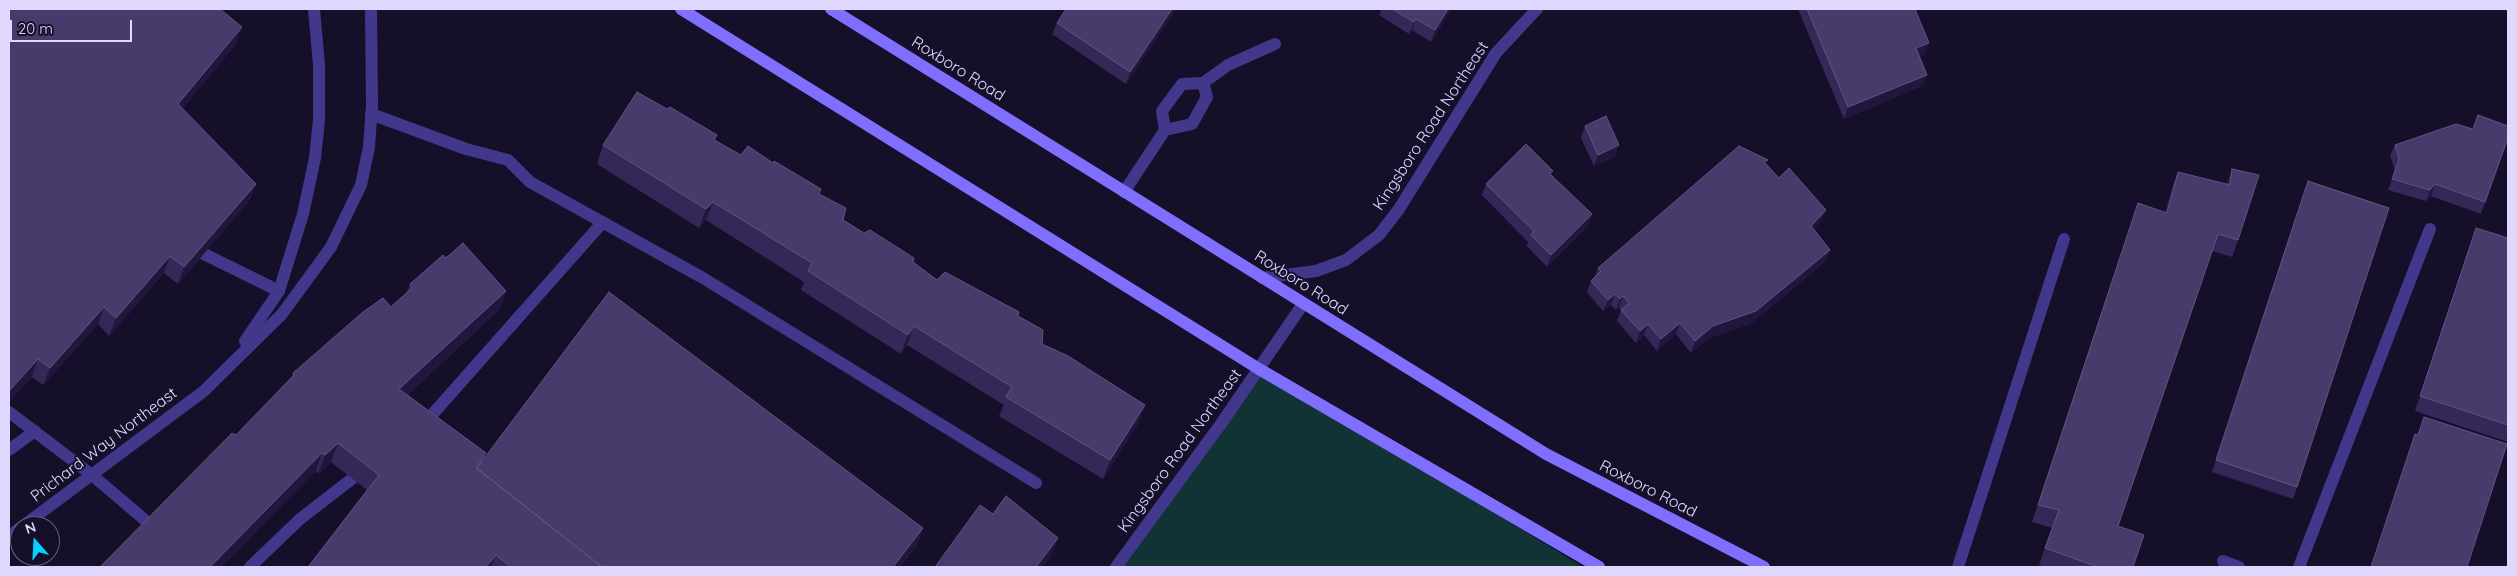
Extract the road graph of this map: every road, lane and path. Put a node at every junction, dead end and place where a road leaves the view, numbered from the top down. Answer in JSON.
{"nodes":[{"id":1,"x":314,"y":9,"type":"edge"},
{"id":2,"x":371,"y":9,"type":"edge"},
{"id":3,"x":681,"y":9,"type":"edge"},
{"id":4,"x":831,"y":9,"type":"edge"},
{"id":5,"x":1537,"y":9,"type":"edge"},
{"id":6,"x":1275,"y":44,"type":"dead end"},
{"id":7,"x":1203,"y":83,"type":"junction"},
{"id":8,"x":371,"y":114,"type":"junction"},
{"id":9,"x":1165,"y":130,"type":"junction"},
{"id":10,"x":1124,"y":192,"type":"junction"},
{"id":11,"x":603,"y":222,"type":"junction"},
{"id":12,"x":2430,"y":229,"type":"dead end"},
{"id":13,"x":2064,"y":239,"type":"dead end"},
{"id":14,"x":204,"y":254,"type":"edge"},
{"id":15,"x":1262,"y":278,"type":"junction"},
{"id":16,"x":278,"y":291,"type":"junction"},
{"id":17,"x":1304,"y":304,"type":"junction"},
{"id":18,"x":1259,"y":369,"type":"junction"},
{"id":19,"x":204,"y":390,"type":"junction"},
{"id":20,"x":9,"y":412,"type":"edge"},
{"id":21,"x":35,"y":431,"type":"junction"},
{"id":22,"x":412,"y":434,"type":"edge"},
{"id":23,"x":9,"y":450,"type":"edge"},
{"id":24,"x":375,"y":462,"type":"edge"},
{"id":25,"x":92,"y":475,"type":"junction"},
{"id":26,"x":1036,"y":483,"type":"dead end"},
{"id":27,"x":37,"y":516,"type":"edge"},
{"id":28,"x":152,"y":526,"type":"edge"},
{"id":29,"x":2222,"y":561,"type":"dead end"},
{"id":30,"x":250,"y":567,"type":"edge"},
{"id":31,"x":1116,"y":567,"type":"edge"},
{"id":32,"x":1599,"y":567,"type":"edge"},
{"id":33,"x":1764,"y":567,"type":"edge"},
{"id":34,"x":1958,"y":567,"type":"edge"},
{"id":35,"x":2239,"y":567,"type":"edge"},
{"id":36,"x":2299,"y":567,"type":"edge"}],
"edges":[{"from":1,"to":16,"type":"street","name":"Prichard Way Northeast"},
{"from":2,"to":8,"type":"street","name":"Prichard Way Northeast"},
{"from":3,"to":18,"type":"main road"},
{"from":4,"to":10,"type":"main road","name":"Roxboro Road"},
{"from":5,"to":15,"type":"street","name":"Kingsboro Road Northeast"},
{"from":6,"to":7,"type":"street"},
{"from":7,"to":9,"type":"street"},
{"from":7,"to":9,"type":"street"},
{"from":8,"to":11,"type":"street"},
{"from":8,"to":19,"type":"street","name":"Prichard Way Northeast"},
{"from":9,"to":10,"type":"street"},
{"from":10,"to":15,"type":"main road","name":"Roxboro Road"},
{"from":11,"to":22,"type":"street"},
{"from":11,"to":26,"type":"street"},
{"from":12,"to":36,"type":"street"},
{"from":13,"to":34,"type":"street"},
{"from":14,"to":16,"type":"street"},
{"from":15,"to":17,"type":"main road","name":"Roxboro Road"},
{"from":16,"to":19,"type":"street","name":"Prichard Way Northeast"},
{"from":17,"to":18,"type":"street","name":"Kingsboro Road Northeast"},
{"from":17,"to":33,"type":"main road","name":"Roxboro Road"},
{"from":18,"to":31,"type":"street","name":"Kingsboro Road Northeast"},
{"from":18,"to":32,"type":"main road"},
{"from":19,"to":25,"type":"street","name":"Prichard Way Northeast"},
{"from":20,"to":21,"type":"street"},
{"from":21,"to":23,"type":"street"},
{"from":21,"to":25,"type":"street"},
{"from":24,"to":30,"type":"street"},
{"from":25,"to":27,"type":"street","name":"Prichard Way Northeast"},
{"from":25,"to":28,"type":"street"},
{"from":29,"to":35,"type":"street"}]}
